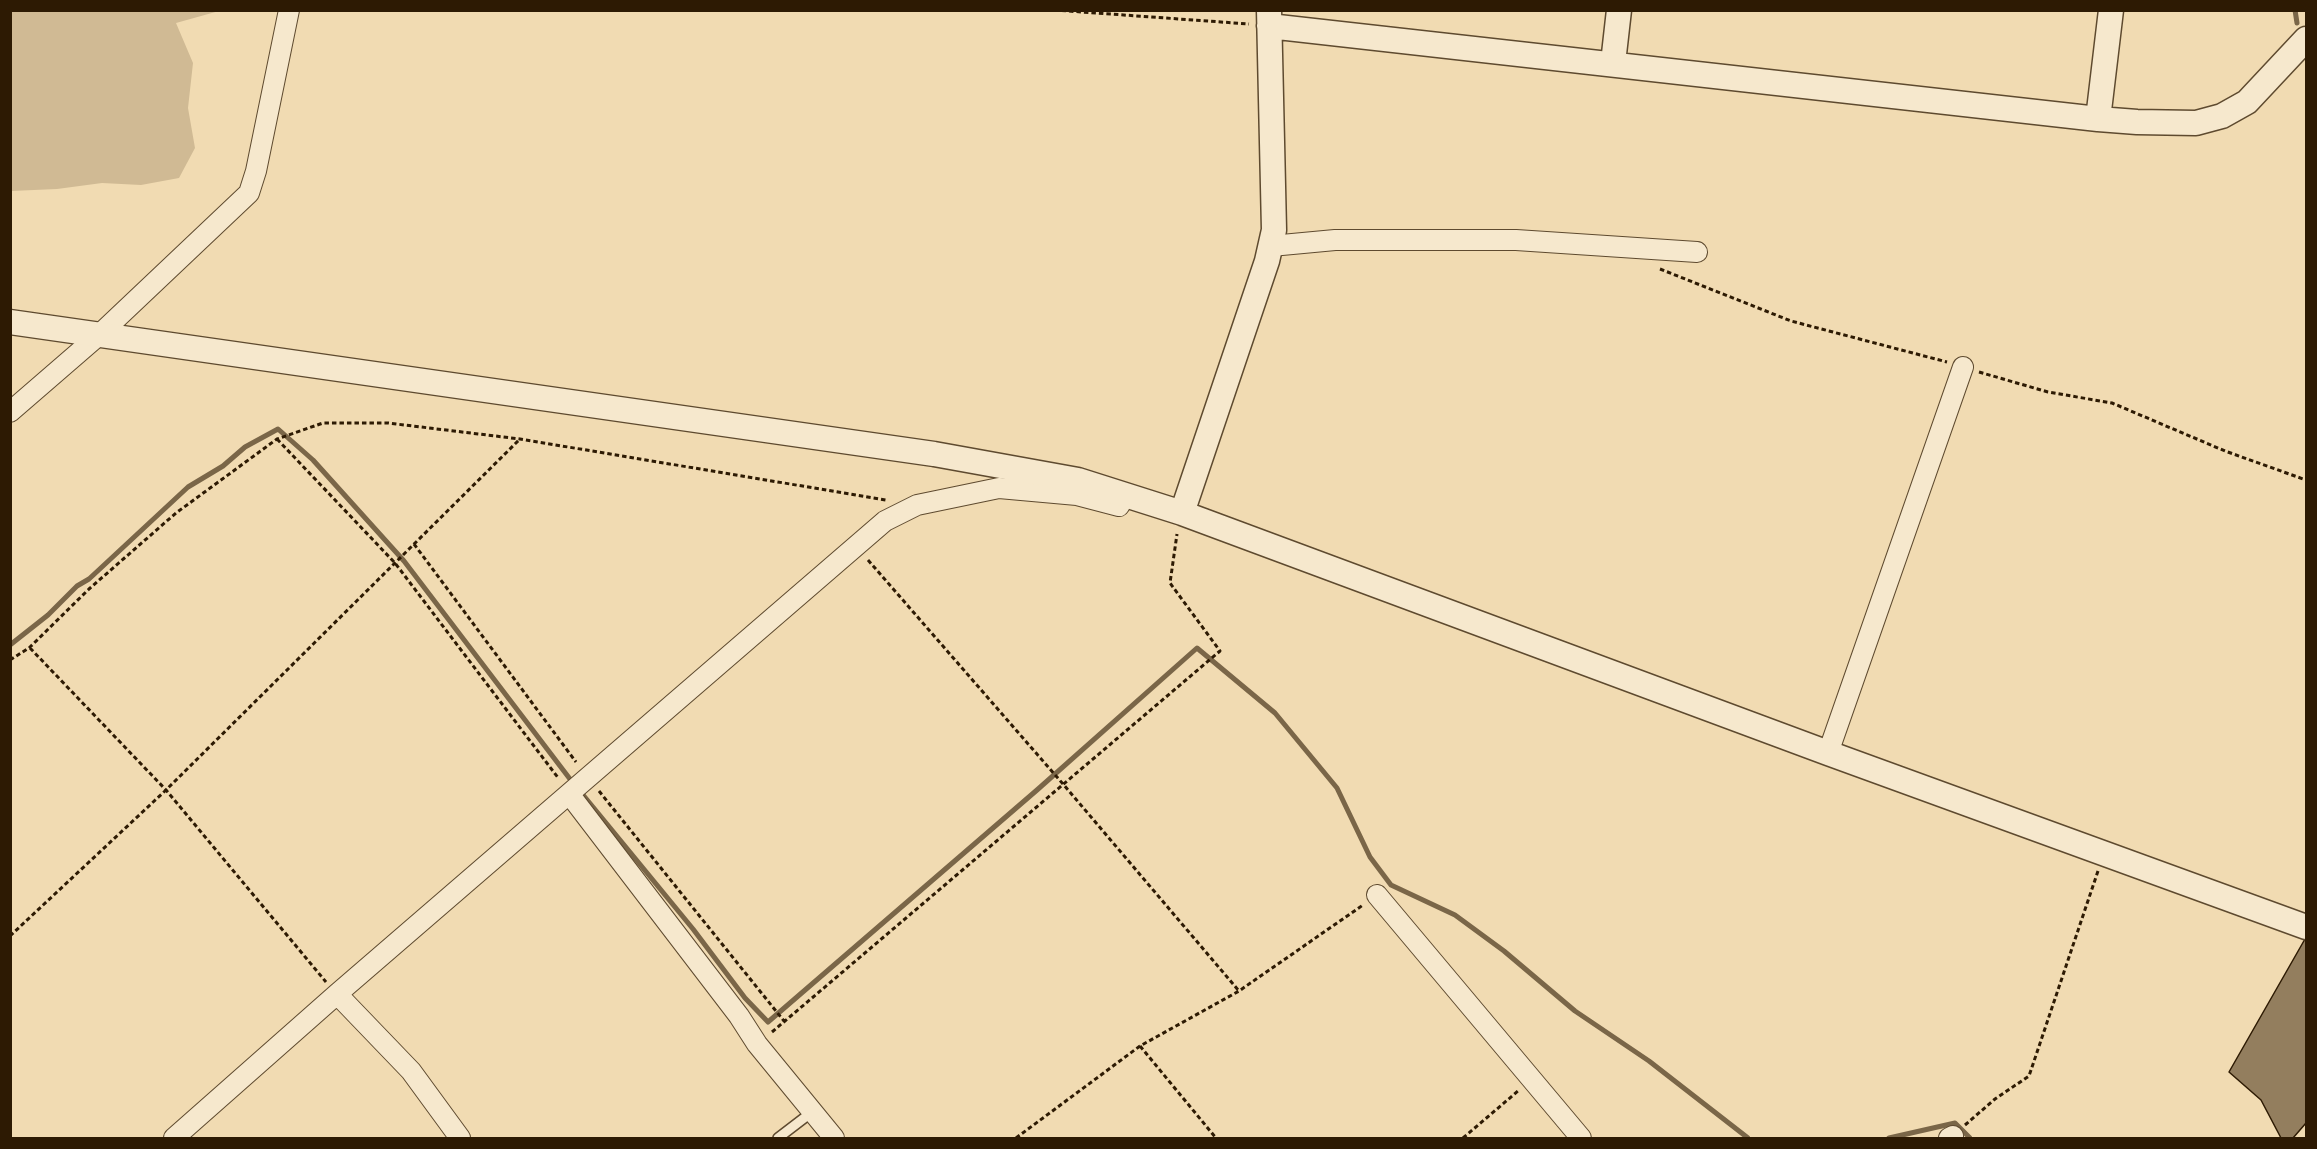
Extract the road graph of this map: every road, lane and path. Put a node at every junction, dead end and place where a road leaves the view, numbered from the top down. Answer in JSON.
{"nodes":[{"id":1,"x":289,"y":10,"type":"edge"},
{"id":2,"x":1054,"y":10,"type":"edge"},
{"id":3,"x":1619,"y":10,"type":"edge"},
{"id":4,"x":2111,"y":10,"type":"edge"},
{"id":5,"x":1269,"y":18,"type":"edge"},
{"id":6,"x":2307,"y":39,"type":"edge"},
{"id":7,"x":1613,"y":63,"type":"junction"},
{"id":8,"x":2098,"y":119,"type":"junction"},
{"id":9,"x":1271,"y":246,"type":"junction"},
{"id":10,"x":1697,"y":252,"type":"dead end"},
{"id":11,"x":1652,"y":266,"type":"dead end"},
{"id":12,"x":10,"y":322,"type":"edge"},
{"id":13,"x":99,"y":335,"type":"junction"},
{"id":14,"x":1963,"y":367,"type":"junction"},
{"id":15,"x":10,"y":412,"type":"edge"},
{"id":16,"x":277,"y":439,"type":"junction"},
{"id":17,"x":520,"y":440,"type":"junction"},
{"id":18,"x":2307,"y":480,"type":"edge"},
{"id":19,"x":1125,"y":496,"type":"junction"},
{"id":20,"x":917,"y":505,"type":"junction"},
{"id":21,"x":1182,"y":513,"type":"junction"},
{"id":22,"x":855,"y":546,"type":"junction"},
{"id":23,"x":394,"y":563,"type":"junction"},
{"id":24,"x":29,"y":648,"type":"junction"},
{"id":25,"x":10,"y":660,"type":"edge"},
{"id":26,"x":1828,"y":753,"type":"junction"},
{"id":27,"x":1063,"y":783,"type":"junction"},
{"id":28,"x":166,"y":790,"type":"junction"},
{"id":29,"x":570,"y":795,"type":"junction"},
{"id":30,"x":2104,"y":853,"type":"junction"},
{"id":31,"x":1377,"y":896,"type":"joint"},
{"id":32,"x":2307,"y":927,"type":"edge"},
{"id":33,"x":10,"y":936,"type":"edge"},
{"id":34,"x":1239,"y":991,"type":"junction"},
{"id":35,"x":337,"y":994,"type":"junction"},
{"id":36,"x":757,"y":1044,"type":"junction"},
{"id":37,"x":1140,"y":1046,"type":"junction"},
{"id":38,"x":1531,"y":1079,"type":"junction"},
{"id":39,"x":812,"y":1112,"type":"junction"},
{"id":40,"x":1951,"y":1137,"type":"edge"},
{"id":41,"x":174,"y":1138,"type":"edge"},
{"id":42,"x":460,"y":1138,"type":"edge"},
{"id":43,"x":778,"y":1138,"type":"edge"},
{"id":44,"x":834,"y":1138,"type":"edge"},
{"id":45,"x":1016,"y":1138,"type":"edge"},
{"id":46,"x":1216,"y":1138,"type":"edge"},
{"id":47,"x":1463,"y":1138,"type":"edge"},
{"id":48,"x":1581,"y":1138,"type":"edge"}],
"edges":[{"from":1,"to":13,"type":"street"},
{"from":2,"to":5,"type":"path"},
{"from":3,"to":7,"type":"street"},
{"from":4,"to":8,"type":"street"},
{"from":5,"to":7,"type":"street"},
{"from":5,"to":9,"type":"street"},
{"from":6,"to":8,"type":"street"},
{"from":7,"to":8,"type":"street"},
{"from":9,"to":10,"type":"street"},
{"from":9,"to":21,"type":"street"},
{"from":11,"to":14,"type":"path"},
{"from":12,"to":13,"type":"street"},
{"from":13,"to":15,"type":"street"},
{"from":13,"to":19,"type":"street"},
{"from":14,"to":18,"type":"path"},
{"from":14,"to":26,"type":"street"},
{"from":16,"to":17,"type":"path"},
{"from":16,"to":23,"type":"path"},
{"from":16,"to":24,"type":"path"},
{"from":17,"to":20,"type":"path"},
{"from":17,"to":23,"type":"path"},
{"from":19,"to":20,"type":"street"},
{"from":19,"to":21,"type":"street"},
{"from":20,"to":22,"type":"street"},
{"from":21,"to":26,"type":"street"},
{"from":21,"to":27,"type":"path"},
{"from":22,"to":27,"type":"path"},
{"from":22,"to":29,"type":"street"},
{"from":23,"to":28,"type":"path"},
{"from":23,"to":29,"type":"path"},
{"from":24,"to":25,"type":"path"},
{"from":24,"to":28,"type":"path"},
{"from":26,"to":30,"type":"street"},
{"from":27,"to":34,"type":"path"},
{"from":27,"to":36,"type":"path"},
{"from":28,"to":33,"type":"path"},
{"from":28,"to":35,"type":"path"},
{"from":29,"to":35,"type":"street"},
{"from":29,"to":36,"type":"street"},
{"from":30,"to":32,"type":"street"},
{"from":30,"to":40,"type":"path"},
{"from":31,"to":34,"type":"path"},
{"from":31,"to":38,"type":"street"},
{"from":34,"to":37,"type":"path"},
{"from":35,"to":41,"type":"street"},
{"from":35,"to":42,"type":"street"},
{"from":36,"to":39,"type":"street"},
{"from":37,"to":45,"type":"path"},
{"from":37,"to":46,"type":"path"},
{"from":38,"to":47,"type":"path"},
{"from":38,"to":48,"type":"street"},
{"from":39,"to":43,"type":"lane"},
{"from":39,"to":44,"type":"street"}]}
